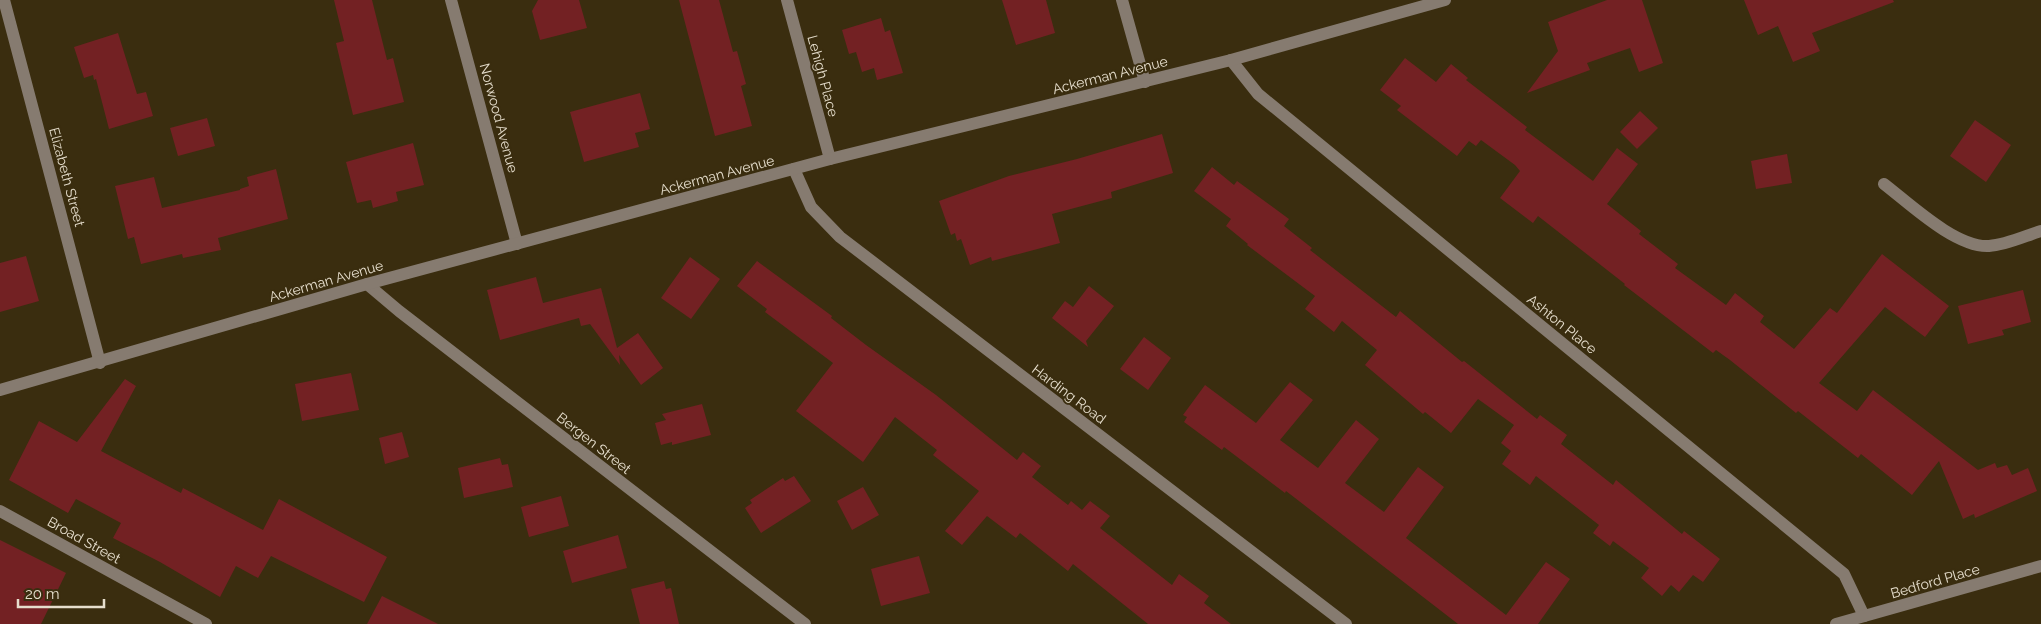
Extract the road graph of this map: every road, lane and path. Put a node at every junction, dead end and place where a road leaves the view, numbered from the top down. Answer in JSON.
{"nodes":[{"id":1,"x":4,"y":0,"type":"edge"},
{"id":2,"x":451,"y":0,"type":"edge"},
{"id":3,"x":787,"y":0,"type":"edge"},
{"id":4,"x":1122,"y":0,"type":"edge"},
{"id":5,"x":1446,"y":0,"type":"edge"},
{"id":6,"x":1231,"y":60,"type":"junction"},
{"id":7,"x":1145,"y":82,"type":"junction"},
{"id":8,"x":830,"y":159,"type":"junction"},
{"id":9,"x":794,"y":170,"type":"junction"},
{"id":10,"x":1884,"y":184,"type":"dead end"},
{"id":11,"x":2041,"y":231,"type":"edge"},
{"id":12,"x":517,"y":244,"type":"junction"},
{"id":13,"x":367,"y":284,"type":"junction"},
{"id":14,"x":100,"y":362,"type":"junction"},
{"id":15,"x":0,"y":390,"type":"edge"},
{"id":16,"x":0,"y":511,"type":"edge"},
{"id":17,"x":2041,"y":566,"type":"edge"},
{"id":18,"x":1864,"y":616,"type":"junction"},
{"id":19,"x":206,"y":624,"type":"edge"},
{"id":20,"x":805,"y":624,"type":"edge"},
{"id":21,"x":1346,"y":624,"type":"edge"},
{"id":22,"x":1836,"y":624,"type":"edge"}],
"edges":[{"from":1,"to":14,"type":"street","name":"Elizabeth Street"},
{"from":2,"to":12,"type":"street","name":"Norwood Avenue"},
{"from":3,"to":8,"type":"street","name":"Lehigh Place"},
{"from":4,"to":7,"type":"street"},
{"from":5,"to":6,"type":"street","name":"Ackerman Avenue"},
{"from":6,"to":7,"type":"street","name":"Ackerman Avenue"},
{"from":6,"to":18,"type":"street","name":"Ashton Place"},
{"from":7,"to":8,"type":"street","name":"Ackerman Avenue"},
{"from":8,"to":9,"type":"street","name":"Ackerman Avenue"},
{"from":9,"to":12,"type":"street","name":"Ackerman Avenue"},
{"from":9,"to":21,"type":"street","name":"Harding Road"},
{"from":10,"to":11,"type":"street"},
{"from":12,"to":13,"type":"street","name":"Ackerman Avenue"},
{"from":13,"to":14,"type":"street","name":"Ackerman Avenue"},
{"from":13,"to":20,"type":"street","name":"Bergen Street"},
{"from":14,"to":15,"type":"street","name":"Ackerman Avenue"},
{"from":16,"to":19,"type":"street","name":"Broad Street"},
{"from":17,"to":18,"type":"street","name":"Bedford Place"},
{"from":18,"to":22,"type":"street","name":"Bedford Place"}]}
